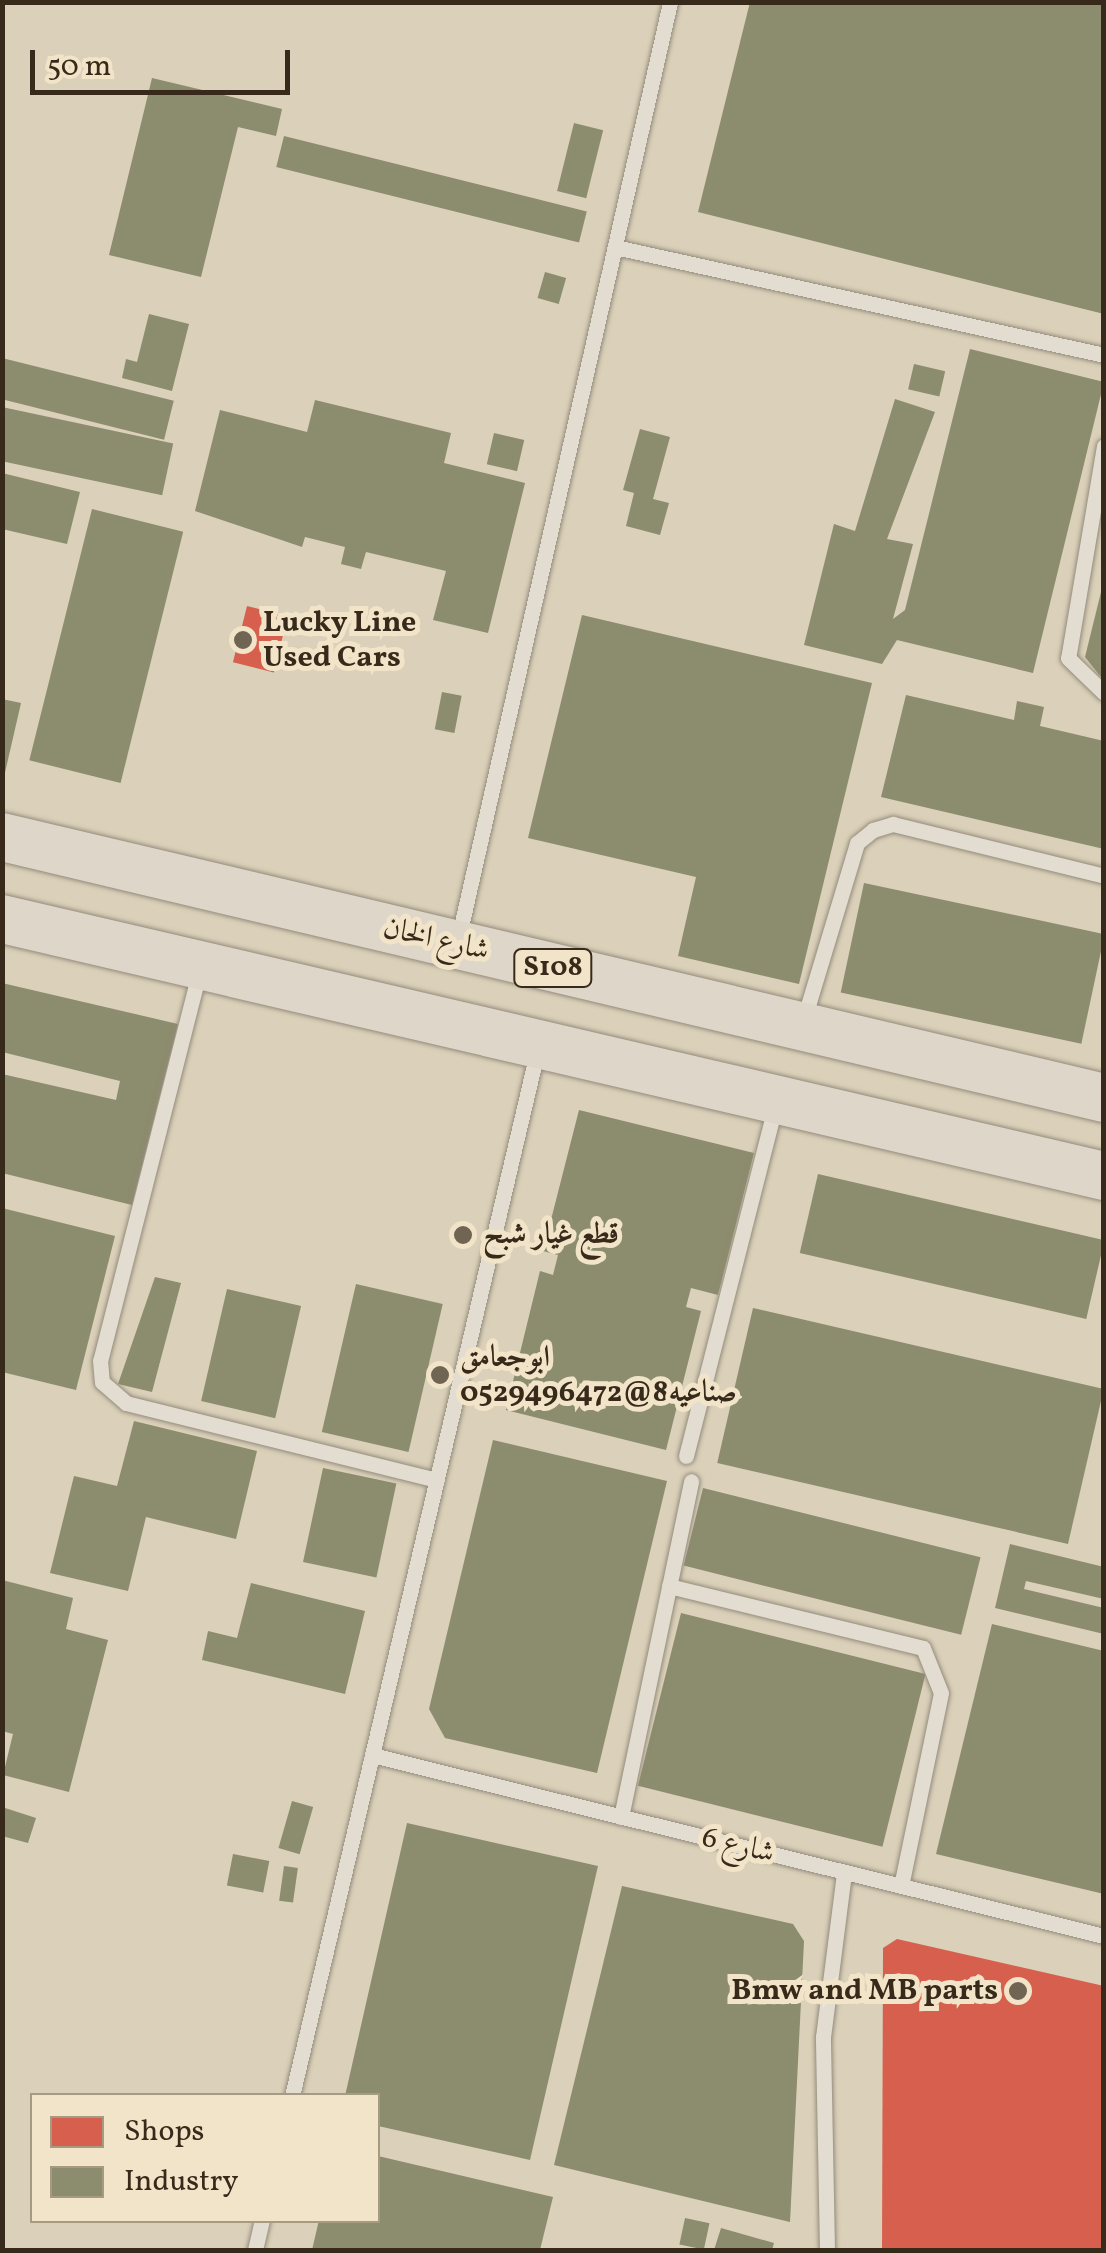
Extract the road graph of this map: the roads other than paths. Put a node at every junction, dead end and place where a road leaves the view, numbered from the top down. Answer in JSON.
{"nodes":[{"id":1,"x":670,"y":2,"type":"edge"},
{"id":2,"x":615,"y":247,"type":"junction"},
{"id":3,"x":1104,"y":355,"type":"edge"},
{"id":4,"x":1104,"y":446,"type":"edge"},
{"id":5,"x":1104,"y":692,"type":"edge"},
{"id":6,"x":2,"y":837,"type":"edge"},
{"id":7,"x":1104,"y":876,"type":"edge"},
{"id":8,"x":2,"y":919,"type":"edge"},
{"id":9,"x":457,"y":945,"type":"junction"},
{"id":10,"x":201,"y":966,"type":"junction"},
{"id":11,"x":802,"y":1026,"type":"junction"},
{"id":12,"x":539,"y":1044,"type":"junction"},
{"id":13,"x":1104,"y":1098,"type":"edge"},
{"id":14,"x":776,"y":1102,"type":"junction"},
{"id":15,"x":1104,"y":1176,"type":"edge"},
{"id":16,"x":686,"y":1456,"type":"dead end"},
{"id":17,"x":437,"y":1480,"type":"junction"},
{"id":18,"x":691,"y":1481,"type":"dead end"},
{"id":19,"x":669,"y":1586,"type":"junction"},
{"id":20,"x":372,"y":1755,"type":"junction"},
{"id":21,"x":622,"y":1817,"type":"junction"},
{"id":22,"x":844,"y":1872,"type":"junction"},
{"id":23,"x":902,"y":1886,"type":"junction"},
{"id":24,"x":1104,"y":1936,"type":"edge"},
{"id":25,"x":293,"y":2093,"type":"edge"},
{"id":26,"x":261,"y":2223,"type":"edge"},
{"id":27,"x":256,"y":2250,"type":"edge"},
{"id":28,"x":827,"y":2250,"type":"edge"}],
"edges":[{"from":1,"to":2,"type":"lane"},
{"from":2,"to":3,"type":"lane"},
{"from":2,"to":9,"type":"lane"},
{"from":4,"to":5,"type":"lane"},
{"from":6,"to":9,"type":"main road","name":"شارع الخان","number":"S108"},
{"from":7,"to":11,"type":"lane"},
{"from":8,"to":10,"type":"main road"},
{"from":9,"to":11,"type":"main road","name":"شارع الخان","number":"S108"},
{"from":10,"to":12,"type":"main road"},
{"from":10,"to":17,"type":"lane"},
{"from":11,"to":13,"type":"main road","name":"شارع الخان","number":"S108"},
{"from":12,"to":14,"type":"main road"},
{"from":12,"to":17,"type":"lane"},
{"from":14,"to":15,"type":"main road"},
{"from":14,"to":16,"type":"lane"},
{"from":17,"to":20,"type":"lane"},
{"from":18,"to":19,"type":"lane"},
{"from":19,"to":21,"type":"lane"},
{"from":19,"to":23,"type":"lane"},
{"from":20,"to":21,"type":"lane","name":"شارع 6"},
{"from":20,"to":25,"type":"lane"},
{"from":21,"to":22,"type":"lane","name":"شارع 6"},
{"from":22,"to":23,"type":"lane","name":"شارع 6"},
{"from":22,"to":28,"type":"lane"},
{"from":23,"to":24,"type":"lane","name":"شارع 6"},
{"from":26,"to":27,"type":"lane"}]}
